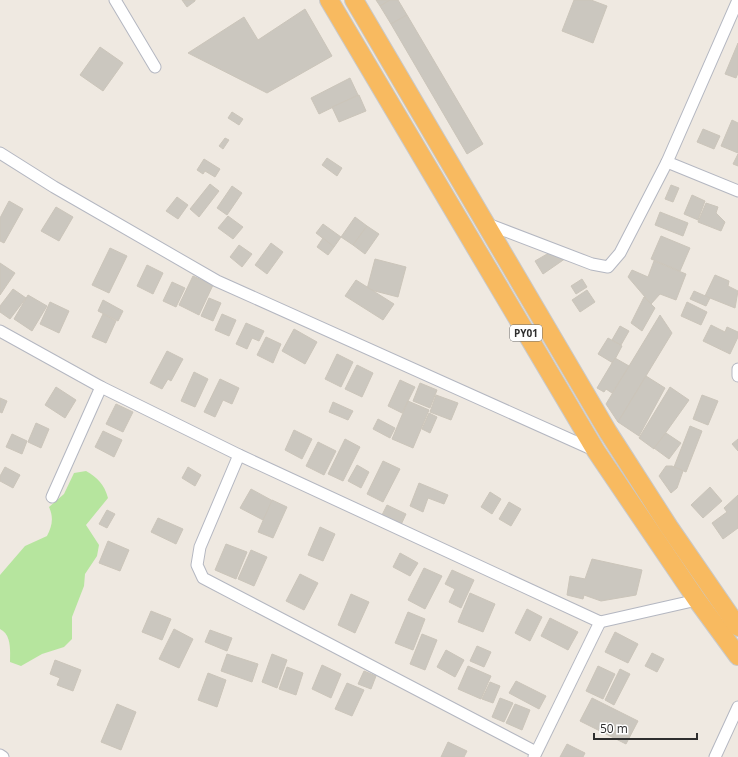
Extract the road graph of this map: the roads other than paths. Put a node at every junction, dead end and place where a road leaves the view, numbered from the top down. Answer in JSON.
{"nodes":[{"id":1,"x":115,"y":0,"type":"edge"},
{"id":2,"x":329,"y":0,"type":"edge"},
{"id":3,"x":354,"y":0,"type":"edge"},
{"id":4,"x":738,"y":0,"type":"edge"},
{"id":5,"x":155,"y":67,"type":"dead end"},
{"id":6,"x":0,"y":152,"type":"edge"},
{"id":7,"x":667,"y":162,"type":"junction"},
{"id":8,"x":738,"y":191,"type":"edge"},
{"id":9,"x":483,"y":222,"type":"junction"},
{"id":10,"x":0,"y":331,"type":"edge"},
{"id":11,"x":738,"y":369,"type":"edge"},
{"id":12,"x":738,"y":376,"type":"edge"},
{"id":13,"x":101,"y":387,"type":"junction"},
{"id":14,"x":596,"y":451,"type":"junction"},
{"id":15,"x":239,"y":455,"type":"junction"},
{"id":16,"x":52,"y":498,"type":"dead end"},
{"id":17,"x":697,"y":600,"type":"junction"},
{"id":18,"x":600,"y":622,"type":"junction"},
{"id":19,"x":738,"y":627,"type":"edge"},
{"id":20,"x":738,"y":656,"type":"edge"},
{"id":21,"x":738,"y":708,"type":"edge"},
{"id":22,"x":535,"y":754,"type":"edge"},
{"id":23,"x":0,"y":755,"type":"edge"},
{"id":24,"x":3,"y":757,"type":"edge"},
{"id":25,"x":715,"y":757,"type":"edge"}],
"edges":[{"from":1,"to":5,"type":"street"},
{"from":2,"to":14,"type":"highway","number":"PY01"},
{"from":3,"to":9,"type":"highway","number":"PY01"},
{"from":4,"to":7,"type":"street"},
{"from":6,"to":14,"type":"street"},
{"from":7,"to":8,"type":"street"},
{"from":7,"to":9,"type":"street"},
{"from":9,"to":19,"type":"highway","number":"PY01"},
{"from":10,"to":13,"type":"street"},
{"from":11,"to":12,"type":"street"},
{"from":13,"to":15,"type":"street"},
{"from":13,"to":16,"type":"street"},
{"from":14,"to":17,"type":"highway","number":"PY01"},
{"from":15,"to":18,"type":"street"},
{"from":15,"to":22,"type":"street"},
{"from":17,"to":18,"type":"street"},
{"from":17,"to":20,"type":"highway","number":"PY01"},
{"from":18,"to":22,"type":"street"},
{"from":21,"to":25,"type":"street"},
{"from":23,"to":24,"type":"street"}]}
